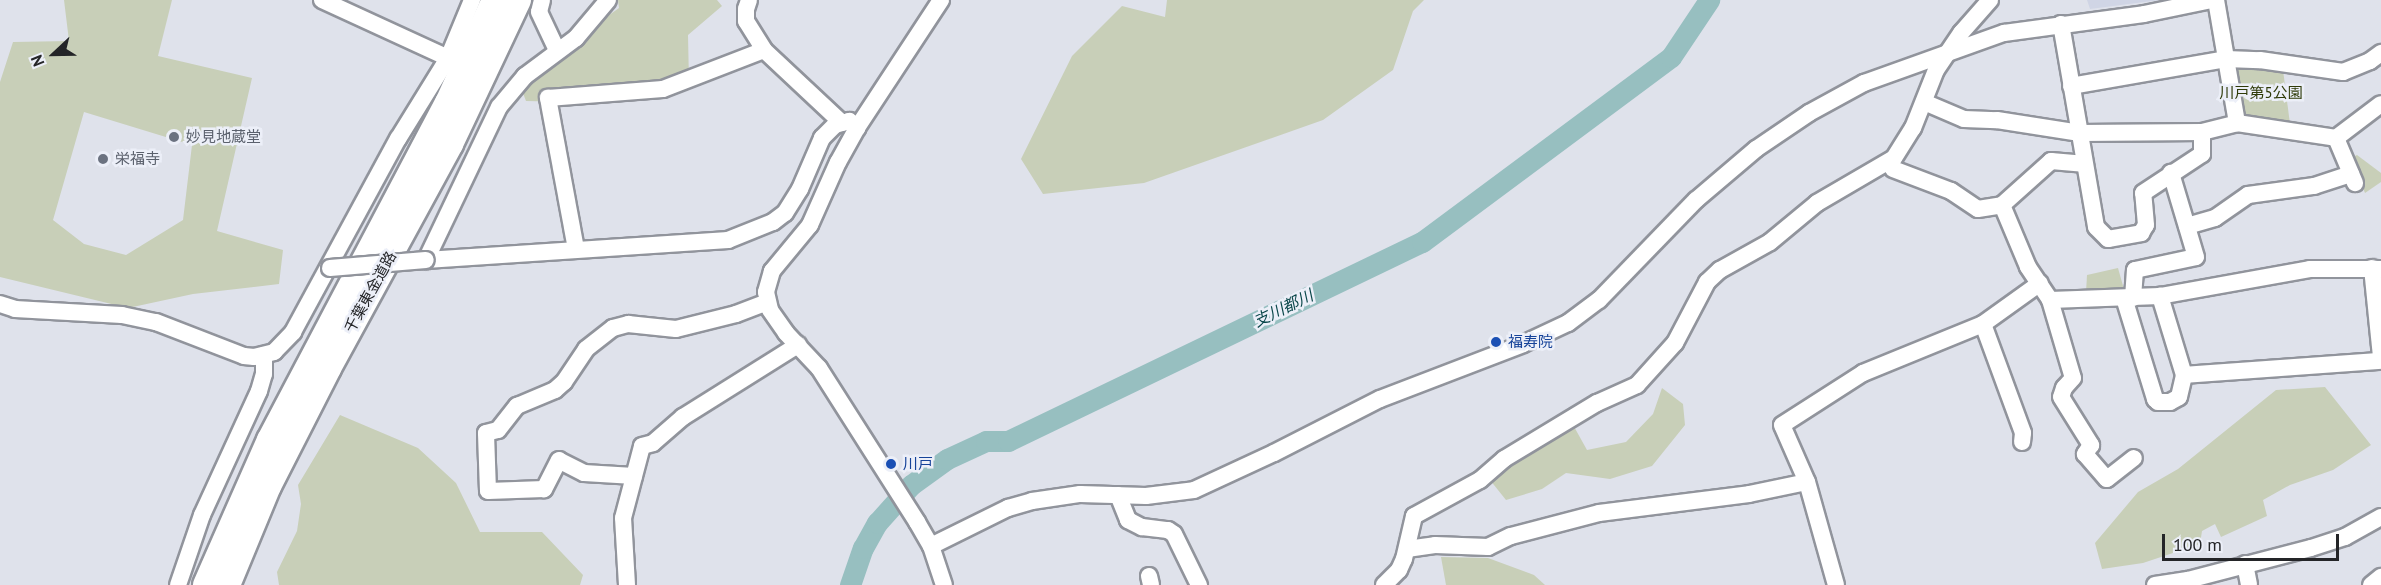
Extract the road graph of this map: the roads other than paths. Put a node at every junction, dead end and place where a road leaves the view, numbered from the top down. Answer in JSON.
{"nodes":[{"id":1,"x":322,"y":0,"type":"edge"},
{"id":2,"x":472,"y":0,"type":"edge"},
{"id":3,"x":495,"y":0,"type":"edge"},
{"id":4,"x":518,"y":0,"type":"edge"},
{"id":5,"x":542,"y":0,"type":"edge"},
{"id":6,"x":608,"y":0,"type":"edge"},
{"id":7,"x":749,"y":0,"type":"edge"},
{"id":8,"x":941,"y":0,"type":"edge"},
{"id":9,"x":1990,"y":0,"type":"edge"},
{"id":10,"x":2211,"y":0,"type":"edge"},
{"id":11,"x":2216,"y":0,"type":"edge"},
{"id":12,"x":2061,"y":24,"type":"junction"},
{"id":13,"x":557,"y":50,"type":"junction"},
{"id":14,"x":765,"y":50,"type":"junction"},
{"id":15,"x":1947,"y":53,"type":"junction"},
{"id":16,"x":2381,"y":53,"type":"edge"},
{"id":17,"x":448,"y":58,"type":"junction"},
{"id":18,"x":2226,"y":59,"type":"junction"},
{"id":19,"x":2071,"y":86,"type":"junction"},
{"id":20,"x":1924,"y":102,"type":"junction"},
{"id":21,"x":2381,"y":104,"type":"edge"},
{"id":22,"x":2237,"y":123,"type":"junction"},
{"id":23,"x":849,"y":126,"type":"junction"},
{"id":24,"x":2202,"y":132,"type":"junction"},
{"id":25,"x":2080,"y":133,"type":"junction"},
{"id":26,"x":2336,"y":138,"type":"junction"},
{"id":27,"x":2083,"y":164,"type":"junction"},
{"id":28,"x":1893,"y":169,"type":"dead end"},
{"id":29,"x":2171,"y":173,"type":"junction"},
{"id":30,"x":2002,"y":205,"type":"junction"},
{"id":31,"x":2187,"y":226,"type":"junction"},
{"id":32,"x":576,"y":249,"type":"junction"},
{"id":33,"x":426,"y":260,"type":"junction"},
{"id":34,"x":330,"y":268,"type":"junction"},
{"id":35,"x":2376,"y":268,"type":"edge"},
{"id":36,"x":2040,"y":283,"type":"junction"},
{"id":37,"x":2160,"y":296,"type":"junction"},
{"id":38,"x":2129,"y":298,"type":"junction"},
{"id":39,"x":2050,"y":300,"type":"junction"},
{"id":40,"x":767,"y":302,"type":"junction"},
{"id":41,"x":0,"y":304,"type":"edge"},
{"id":42,"x":1983,"y":324,"type":"junction"},
{"id":43,"x":798,"y":345,"type":"junction"},
{"id":44,"x":264,"y":355,"type":"junction"},
{"id":45,"x":2381,"y":356,"type":"edge"},
{"id":46,"x":2381,"y":361,"type":"edge"},
{"id":47,"x":2184,"y":375,"type":"junction"},
{"id":48,"x":2022,"y":442,"type":"dead end"},
{"id":49,"x":2134,"y":458,"type":"dead end"},
{"id":50,"x":634,"y":476,"type":"junction"},
{"id":51,"x":1808,"y":482,"type":"junction"},
{"id":52,"x":1118,"y":495,"type":"junction"},
{"id":53,"x":2381,"y":517,"type":"edge"},
{"id":54,"x":931,"y":546,"type":"junction"},
{"id":55,"x":1407,"y":549,"type":"junction"},
{"id":56,"x":2245,"y":564,"type":"junction"},
{"id":57,"x":2381,"y":577,"type":"edge"},
{"id":58,"x":178,"y":585,"type":"edge"},
{"id":59,"x":206,"y":585,"type":"edge"},
{"id":60,"x":227,"y":585,"type":"edge"},
{"id":61,"x":627,"y":585,"type":"edge"},
{"id":62,"x":944,"y":585,"type":"edge"},
{"id":63,"x":1199,"y":585,"type":"edge"},
{"id":64,"x":1384,"y":585,"type":"edge"},
{"id":65,"x":1836,"y":585,"type":"edge"},
{"id":66,"x":2156,"y":585,"type":"edge"},
{"id":67,"x":2249,"y":585,"type":"edge"},
{"id":68,"x":2371,"y":585,"type":"edge"}],
"edges":[{"from":1,"to":17,"type":"street"},
{"from":2,"to":17,"type":"street"},
{"from":3,"to":59,"type":"highway","name":"千葉東金道路"},
{"from":4,"to":60,"type":"highway","name":"千葉東金道路"},
{"from":5,"to":13,"type":"street"},
{"from":6,"to":13,"type":"street"},
{"from":7,"to":14,"type":"street"},
{"from":8,"to":23,"type":"street"},
{"from":9,"to":15,"type":"street"},
{"from":10,"to":12,"type":"street"},
{"from":11,"to":18,"type":"street"},
{"from":12,"to":15,"type":"street"},
{"from":12,"to":19,"type":"street"},
{"from":13,"to":33,"type":"street"},
{"from":14,"to":23,"type":"street"},
{"from":14,"to":32,"type":"street"},
{"from":15,"to":20,"type":"street"},
{"from":15,"to":52,"type":"street"},
{"from":16,"to":18,"type":"street"},
{"from":17,"to":34,"type":"street"},
{"from":18,"to":19,"type":"street"},
{"from":18,"to":22,"type":"street"},
{"from":19,"to":25,"type":"street"},
{"from":20,"to":25,"type":"street"},
{"from":20,"to":55,"type":"street"},
{"from":21,"to":26,"type":"street"},
{"from":22,"to":24,"type":"street"},
{"from":22,"to":26,"type":"street"},
{"from":23,"to":32,"type":"street"},
{"from":23,"to":40,"type":"street"},
{"from":24,"to":25,"type":"street"},
{"from":24,"to":29,"type":"street"},
{"from":25,"to":27,"type":"street"},
{"from":26,"to":31,"type":"street"},
{"from":27,"to":29,"type":"street"},
{"from":27,"to":30,"type":"street"},
{"from":28,"to":30,"type":"street"},
{"from":29,"to":31,"type":"street"},
{"from":30,"to":36,"type":"street"},
{"from":31,"to":38,"type":"street"},
{"from":32,"to":33,"type":"street"},
{"from":33,"to":34,"type":"street","bridge":true},
{"from":34,"to":44,"type":"street"},
{"from":35,"to":37,"type":"street"},
{"from":35,"to":45,"type":"street"},
{"from":36,"to":39,"type":"street"},
{"from":36,"to":42,"type":"street"},
{"from":37,"to":38,"type":"street"},
{"from":37,"to":47,"type":"street"},
{"from":38,"to":39,"type":"street"},
{"from":38,"to":47,"type":"street"},
{"from":39,"to":49,"type":"street"},
{"from":40,"to":43,"type":"street"},
{"from":40,"to":50,"type":"street"},
{"from":41,"to":44,"type":"street"},
{"from":42,"to":48,"type":"street"},
{"from":42,"to":51,"type":"street"},
{"from":43,"to":50,"type":"street"},
{"from":43,"to":54,"type":"street"},
{"from":44,"to":58,"type":"street"},
{"from":46,"to":47,"type":"street"},
{"from":50,"to":61,"type":"street"},
{"from":51,"to":55,"type":"street"},
{"from":51,"to":65,"type":"street"},
{"from":52,"to":54,"type":"street"},
{"from":52,"to":63,"type":"street"},
{"from":53,"to":56,"type":"street"},
{"from":54,"to":62,"type":"street"},
{"from":55,"to":64,"type":"street"},
{"from":56,"to":66,"type":"street"},
{"from":56,"to":67,"type":"street"},
{"from":57,"to":68,"type":"street"}]}
